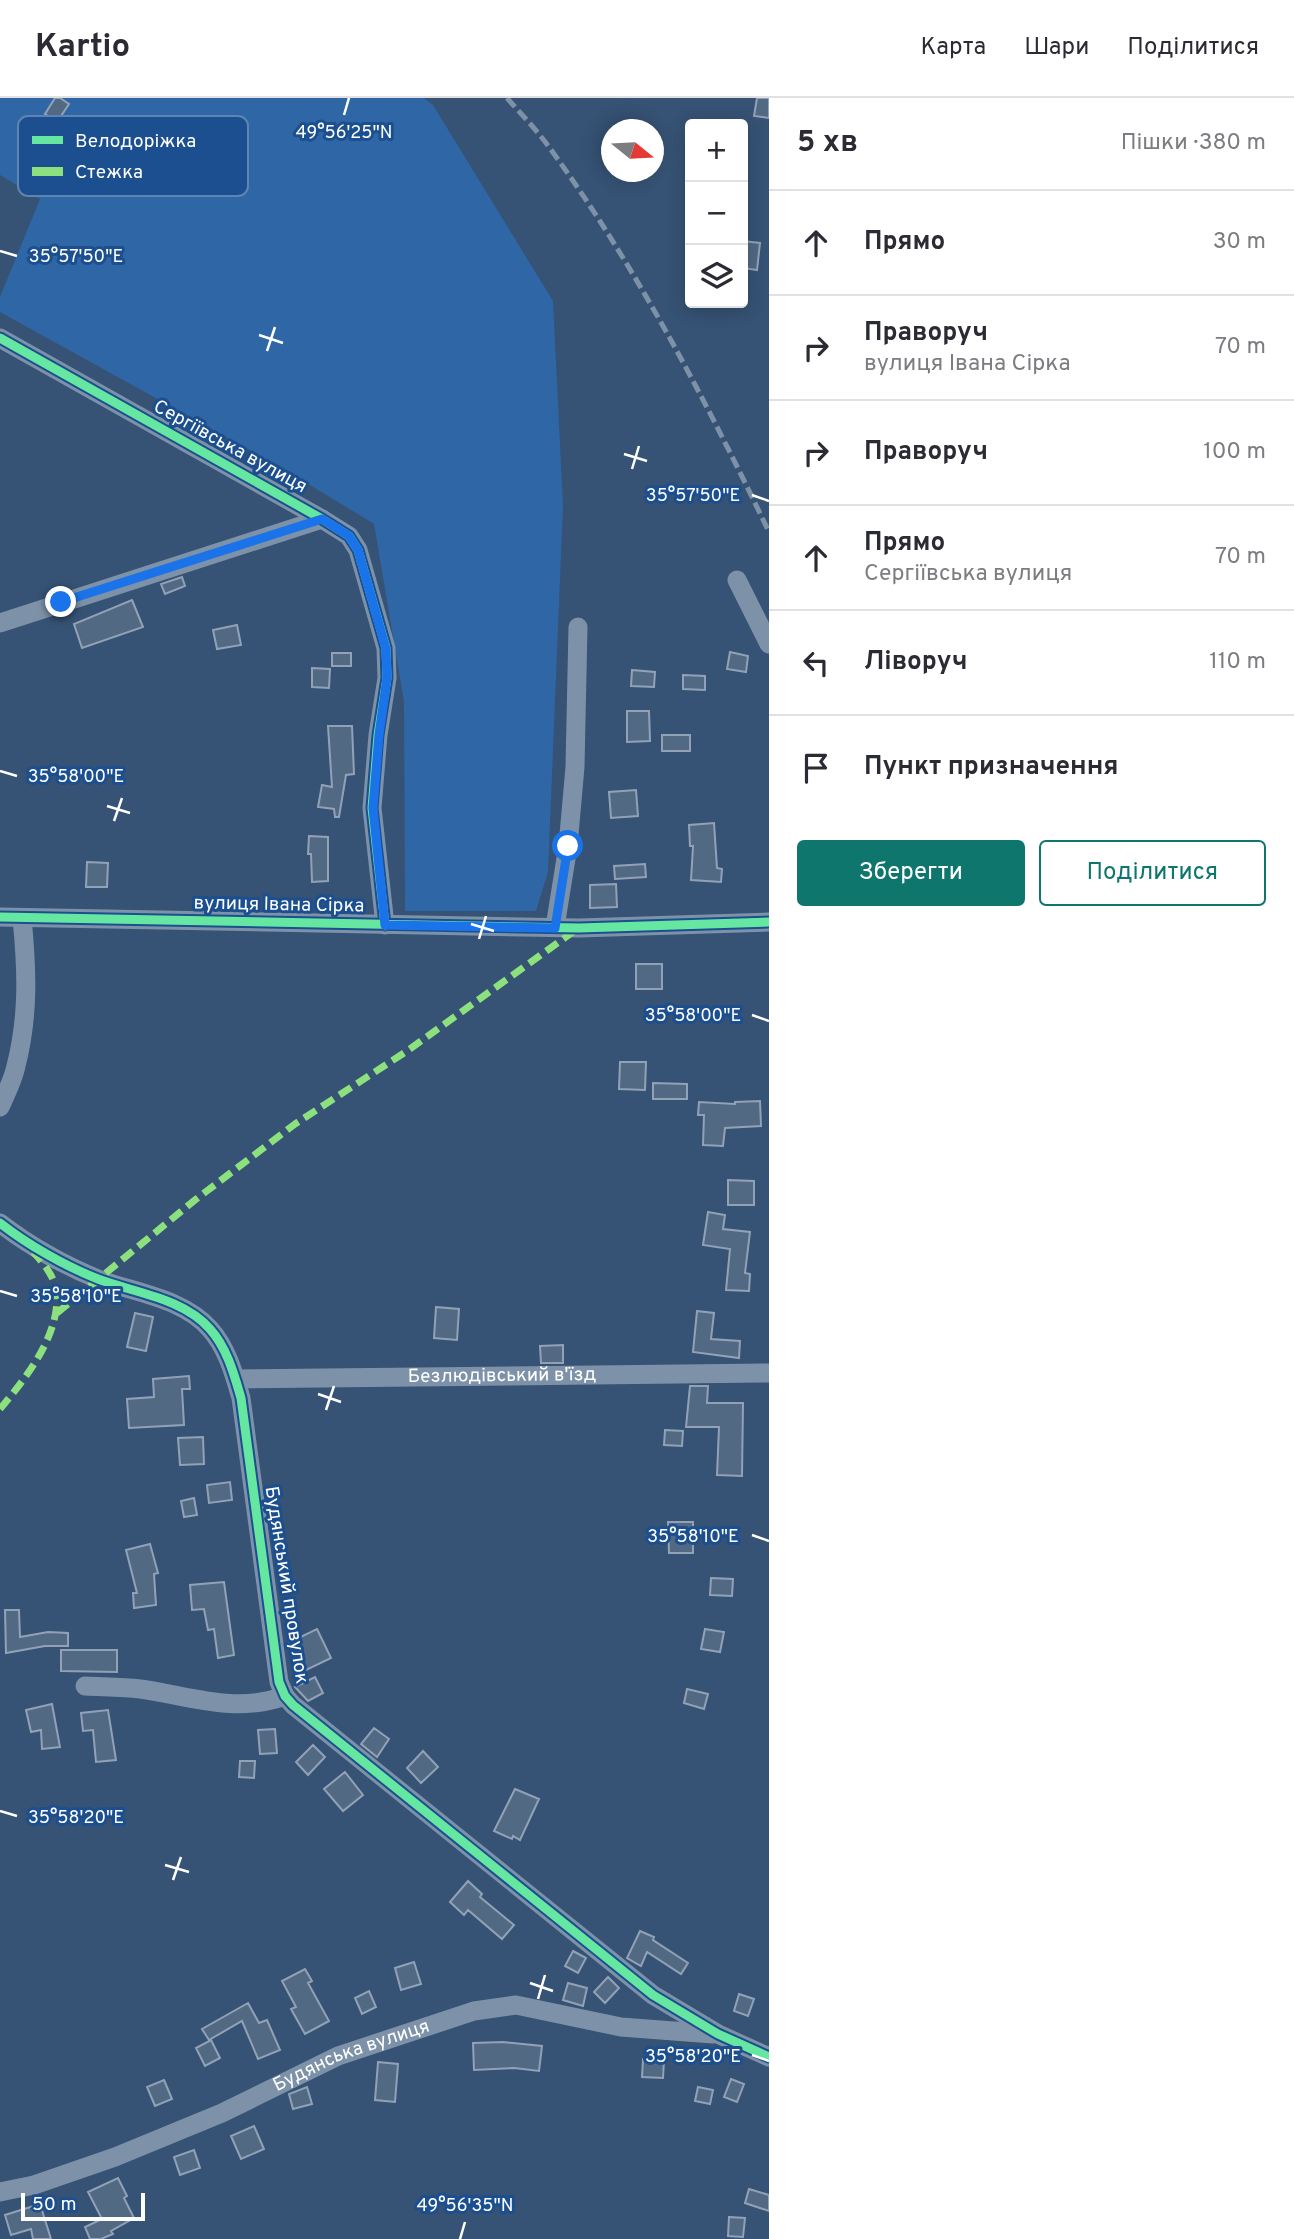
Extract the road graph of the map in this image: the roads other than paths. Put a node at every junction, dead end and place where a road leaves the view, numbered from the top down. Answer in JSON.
{"nodes":[{"id":1,"x":0,"y":338,"type":"edge"},
{"id":2,"x":322,"y":519,"type":"junction"},
{"id":3,"x":737,"y":580,"type":"dead end"},
{"id":4,"x":0,"y":624,"type":"edge"},
{"id":5,"x":578,"y":627,"type":"dead end"},
{"id":6,"x":769,"y":644,"type":"edge"},
{"id":7,"x":0,"y":917,"type":"edge"},
{"id":8,"x":22,"y":918,"type":"junction"},
{"id":9,"x":768,"y":922,"type":"edge"},
{"id":10,"x":385,"y":925,"type":"junction"},
{"id":11,"x":555,"y":928,"type":"junction"},
{"id":12,"x":0,"y":1107,"type":"edge"},
{"id":13,"x":0,"y":1223,"type":"edge"},
{"id":14,"x":769,"y":1373,"type":"edge"},
{"id":15,"x":236,"y":1380,"type":"junction"},
{"id":16,"x":85,"y":1686,"type":"dead end"},
{"id":17,"x":285,"y":1696,"type":"junction"},
{"id":18,"x":718,"y":2035,"type":"junction"},
{"id":19,"x":769,"y":2057,"type":"edge"},
{"id":20,"x":0,"y":2192,"type":"edge"}],
"edges":[{"from":1,"to":2,"type":"street","name":"Сергіївська вулиця"},
{"from":2,"to":4,"type":"street"},
{"from":2,"to":10,"type":"street","name":"Сергіївська вулиця"},
{"from":3,"to":6,"type":"street"},
{"from":5,"to":11,"type":"street"},
{"from":7,"to":8,"type":"street","name":"вулиця Івана Сірка"},
{"from":8,"to":10,"type":"street","name":"вулиця Івана Сірка"},
{"from":8,"to":12,"type":"street"},
{"from":9,"to":11,"type":"street","name":"вулиця Івана Сірка"},
{"from":10,"to":11,"type":"street","name":"вулиця Івана Сірка"},
{"from":13,"to":15,"type":"street","name":"Будянський провулок"},
{"from":14,"to":15,"type":"street","name":"Безлюдівський в'їзд"},
{"from":15,"to":17,"type":"street","name":"Будянський провулок"},
{"from":16,"to":17,"type":"street"},
{"from":17,"to":18,"type":"street","name":"Будянський провулок"},
{"from":18,"to":19,"type":"street","name":"Будянський провулок"},
{"from":18,"to":20,"type":"street","name":"Будянська вулиця"}]}
